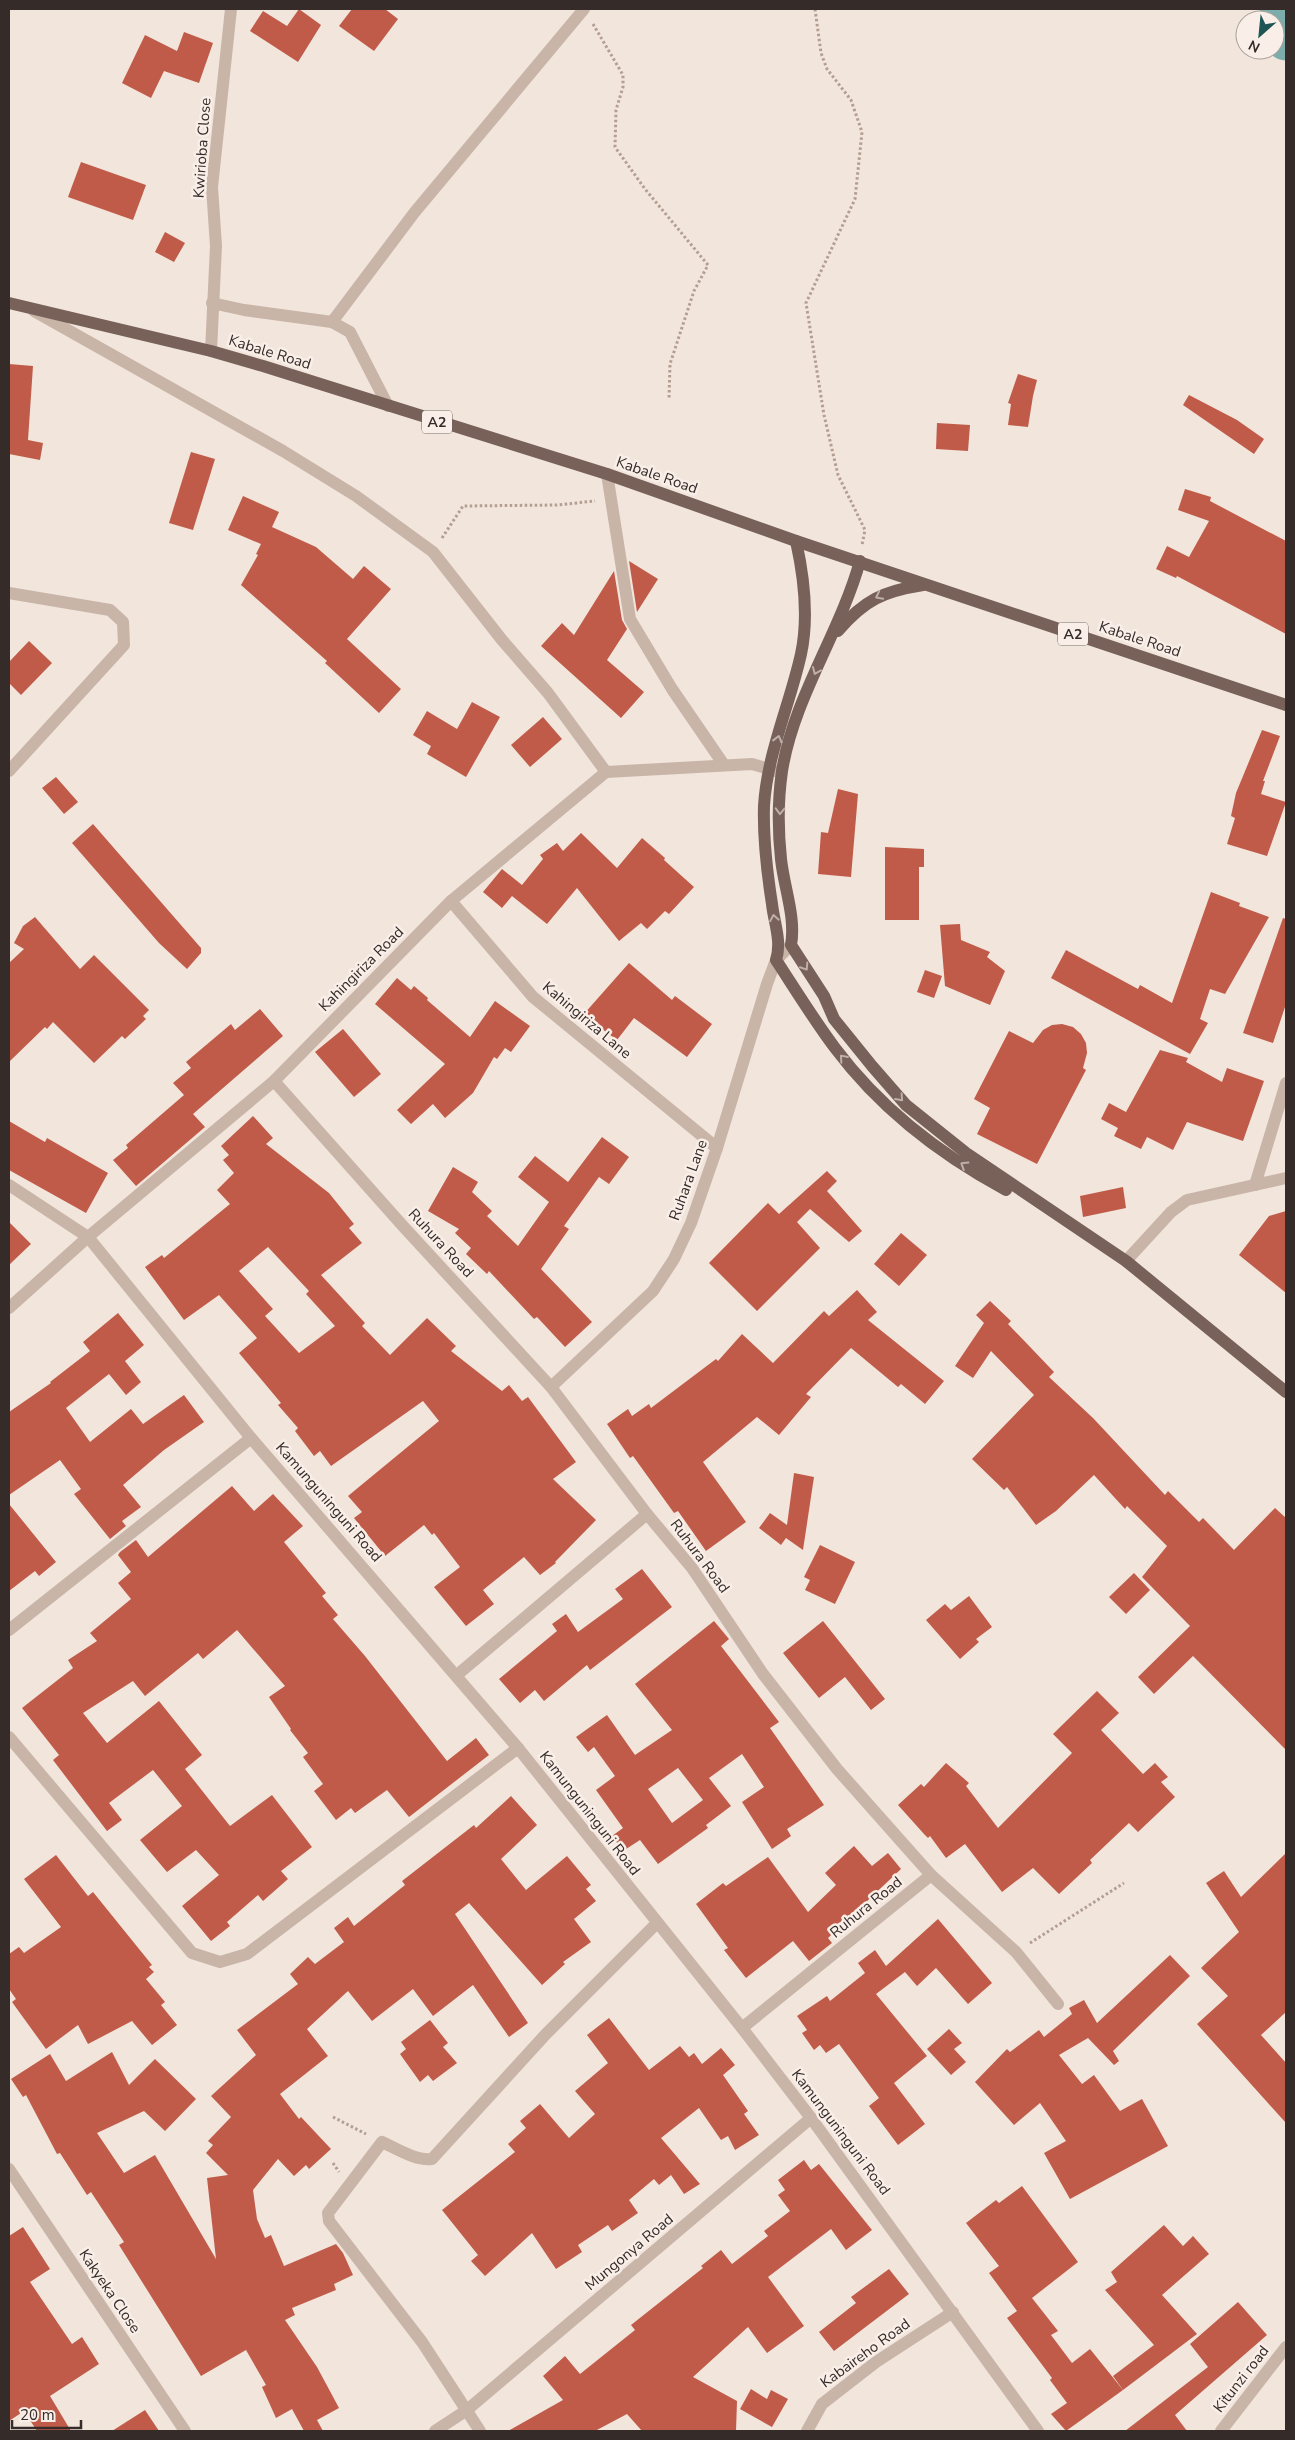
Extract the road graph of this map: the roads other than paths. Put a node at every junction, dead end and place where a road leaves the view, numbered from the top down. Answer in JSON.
{"nodes":[{"id":1,"x":231,"y":9,"type":"edge"},
{"id":2,"x":586,"y":13,"type":"edge"},
{"id":3,"x":9,"y":303,"type":"edge"},
{"id":4,"x":212,"y":303,"type":"junction"},
{"id":5,"x":24,"y":306,"type":"junction"},
{"id":6,"x":332,"y":322,"type":"junction"},
{"id":7,"x":212,"y":351,"type":"junction"},
{"id":8,"x":388,"y":406,"type":"junction"},
{"id":9,"x":607,"y":474,"type":"junction"},
{"id":10,"x":796,"y":541,"type":"junction"},
{"id":11,"x":860,"y":561,"type":"junction"},
{"id":12,"x":926,"y":585,"type":"junction"},
{"id":13,"x":9,"y":593,"type":"edge"},
{"id":14,"x":828,"y":644,"type":"junction"},
{"id":15,"x":1286,"y":705,"type":"edge"},
{"id":16,"x":724,"y":765,"type":"junction"},
{"id":17,"x":9,"y":771,"type":"edge"},
{"id":18,"x":776,"y":771,"type":"junction"},
{"id":19,"x":606,"y":772,"type":"junction"},
{"id":20,"x":451,"y":901,"type":"junction"},
{"id":21,"x":791,"y":945,"type":"junction"},
{"id":22,"x":776,"y":960,"type":"junction"},
{"id":23,"x":274,"y":1081,"type":"junction"},
{"id":24,"x":1286,"y":1084,"type":"edge"},
{"id":25,"x":717,"y":1148,"type":"junction"},
{"id":26,"x":1286,"y":1178,"type":"edge"},
{"id":27,"x":9,"y":1185,"type":"edge"},
{"id":28,"x":1255,"y":1185,"type":"junction"},
{"id":29,"x":1053,"y":1214,"type":"junction"},
{"id":30,"x":88,"y":1237,"type":"junction"},
{"id":31,"x":1126,"y":1261,"type":"junction"},
{"id":32,"x":9,"y":1308,"type":"edge"},
{"id":33,"x":551,"y":1387,"type":"junction"},
{"id":34,"x":1286,"y":1392,"type":"edge"},
{"id":35,"x":251,"y":1438,"type":"junction"},
{"id":36,"x":647,"y":1514,"type":"junction"},
{"id":37,"x":9,"y":1630,"type":"edge"},
{"id":38,"x":457,"y":1675,"type":"junction"},
{"id":39,"x":9,"y":1737,"type":"edge"},
{"id":40,"x":518,"y":1748,"type":"junction"},
{"id":41,"x":931,"y":1875,"type":"junction"},
{"id":42,"x":657,"y":1923,"type":"junction"},
{"id":43,"x":1058,"y":2004,"type":"dead end"},
{"id":44,"x":742,"y":2028,"type":"junction"},
{"id":45,"x":811,"y":2118,"type":"junction"},
{"id":46,"x":9,"y":2168,"type":"edge"},
{"id":47,"x":953,"y":2312,"type":"junction"},
{"id":48,"x":1286,"y":2347,"type":"edge"},
{"id":49,"x":467,"y":2410,"type":"junction"},
{"id":50,"x":185,"y":2431,"type":"edge"},
{"id":51,"x":435,"y":2431,"type":"edge"},
{"id":52,"x":480,"y":2431,"type":"edge"},
{"id":53,"x":807,"y":2431,"type":"edge"},
{"id":54,"x":1038,"y":2431,"type":"edge"},
{"id":55,"x":1221,"y":2431,"type":"edge"}],
"edges":[{"from":1,"to":4,"type":"street","name":"Kwirioba Close"},
{"from":2,"to":6,"type":"street"},
{"from":3,"to":5,"type":"main road","name":"Kabale Road","number":"A2"},
{"from":4,"to":6,"type":"street"},
{"from":4,"to":7,"type":"street","name":"Kwirioba Close"},
{"from":5,"to":7,"type":"main road","name":"Kabale Road","number":"A2"},
{"from":5,"to":19,"type":"street"},
{"from":6,"to":8,"type":"street"},
{"from":7,"to":8,"type":"main road","name":"Kabale Road","number":"A2"},
{"from":8,"to":9,"type":"main road","name":"Kabale Road","number":"A2"},
{"from":9,"to":10,"type":"main road","name":"Kabale Road","number":"A2"},
{"from":9,"to":16,"type":"street"},
{"from":10,"to":11,"type":"main road","name":"Kabale Road","number":"A2"},
{"from":18,"to":10,"type":"main road","one_way":true},
{"from":11,"to":12,"type":"main road","name":"Kabale Road","number":"A2"},
{"from":11,"to":14,"type":"main road"},
{"from":12,"to":14,"type":"main road","one_way":true},
{"from":12,"to":15,"type":"main road","name":"Kabale Road","number":"A2"},
{"from":13,"to":17,"type":"street"},
{"from":14,"to":18,"type":"main road","one_way":true},
{"from":16,"to":18,"type":"street"},
{"from":16,"to":19,"type":"street"},
{"from":18,"to":21,"type":"main road","one_way":true},
{"from":22,"to":18,"type":"main road","one_way":true},
{"from":19,"to":20,"type":"street","name":"Kahingiriza Road"},
{"from":20,"to":23,"type":"street","name":"Kahingiriza Road"},
{"from":20,"to":25,"type":"street","name":"Kahingiriza Lane"},
{"from":21,"to":22,"type":"street","name":"Ruhara Lane"},
{"from":21,"to":29,"type":"main road","one_way":true},
{"from":22,"to":25,"type":"street","name":"Ruhara Lane"},
{"from":29,"to":22,"type":"main road","one_way":true},
{"from":23,"to":30,"type":"street","name":"Kahingiriza Road"},
{"from":23,"to":33,"type":"street","name":"Ruhura Road"},
{"from":24,"to":28,"type":"street"},
{"from":25,"to":33,"type":"street","name":"Ruhara Lane"},
{"from":26,"to":28,"type":"street"},
{"from":27,"to":30,"type":"street","name":"Kamunguninguni Road"},
{"from":28,"to":31,"type":"street"},
{"from":29,"to":31,"type":"main road"},
{"from":30,"to":32,"type":"street","name":"Kahingiriza Road"},
{"from":30,"to":35,"type":"street","name":"Kamunguninguni Road"},
{"from":31,"to":34,"type":"main road"},
{"from":33,"to":36,"type":"street","name":"Ruhura Road"},
{"from":35,"to":37,"type":"street"},
{"from":35,"to":38,"type":"street","name":"Kamunguninguni Road"},
{"from":36,"to":38,"type":"street"},
{"from":36,"to":41,"type":"street","name":"Ruhura Road"},
{"from":38,"to":40,"type":"street","name":"Kamunguninguni Road"},
{"from":39,"to":40,"type":"street"},
{"from":40,"to":42,"type":"street","name":"Kamunguninguni Road"},
{"from":41,"to":43,"type":"street"},
{"from":41,"to":44,"type":"street","name":"Ruhura Road"},
{"from":42,"to":44,"type":"street","name":"Kamunguninguni Road"},
{"from":42,"to":49,"type":"street"},
{"from":44,"to":45,"type":"street","name":"Kamunguninguni Road"},
{"from":45,"to":47,"type":"street","name":"Kamunguninguni Road"},
{"from":45,"to":49,"type":"street","name":"Mungonya Road"},
{"from":46,"to":50,"type":"street","name":"Kakyeka Close"},
{"from":47,"to":53,"type":"street","name":"Kabaireho Road"},
{"from":47,"to":54,"type":"street","name":"Kamunguninguni Road"},
{"from":48,"to":55,"type":"street","name":"Kitunzi road"},
{"from":49,"to":51,"type":"street"},
{"from":49,"to":52,"type":"street"}]}
